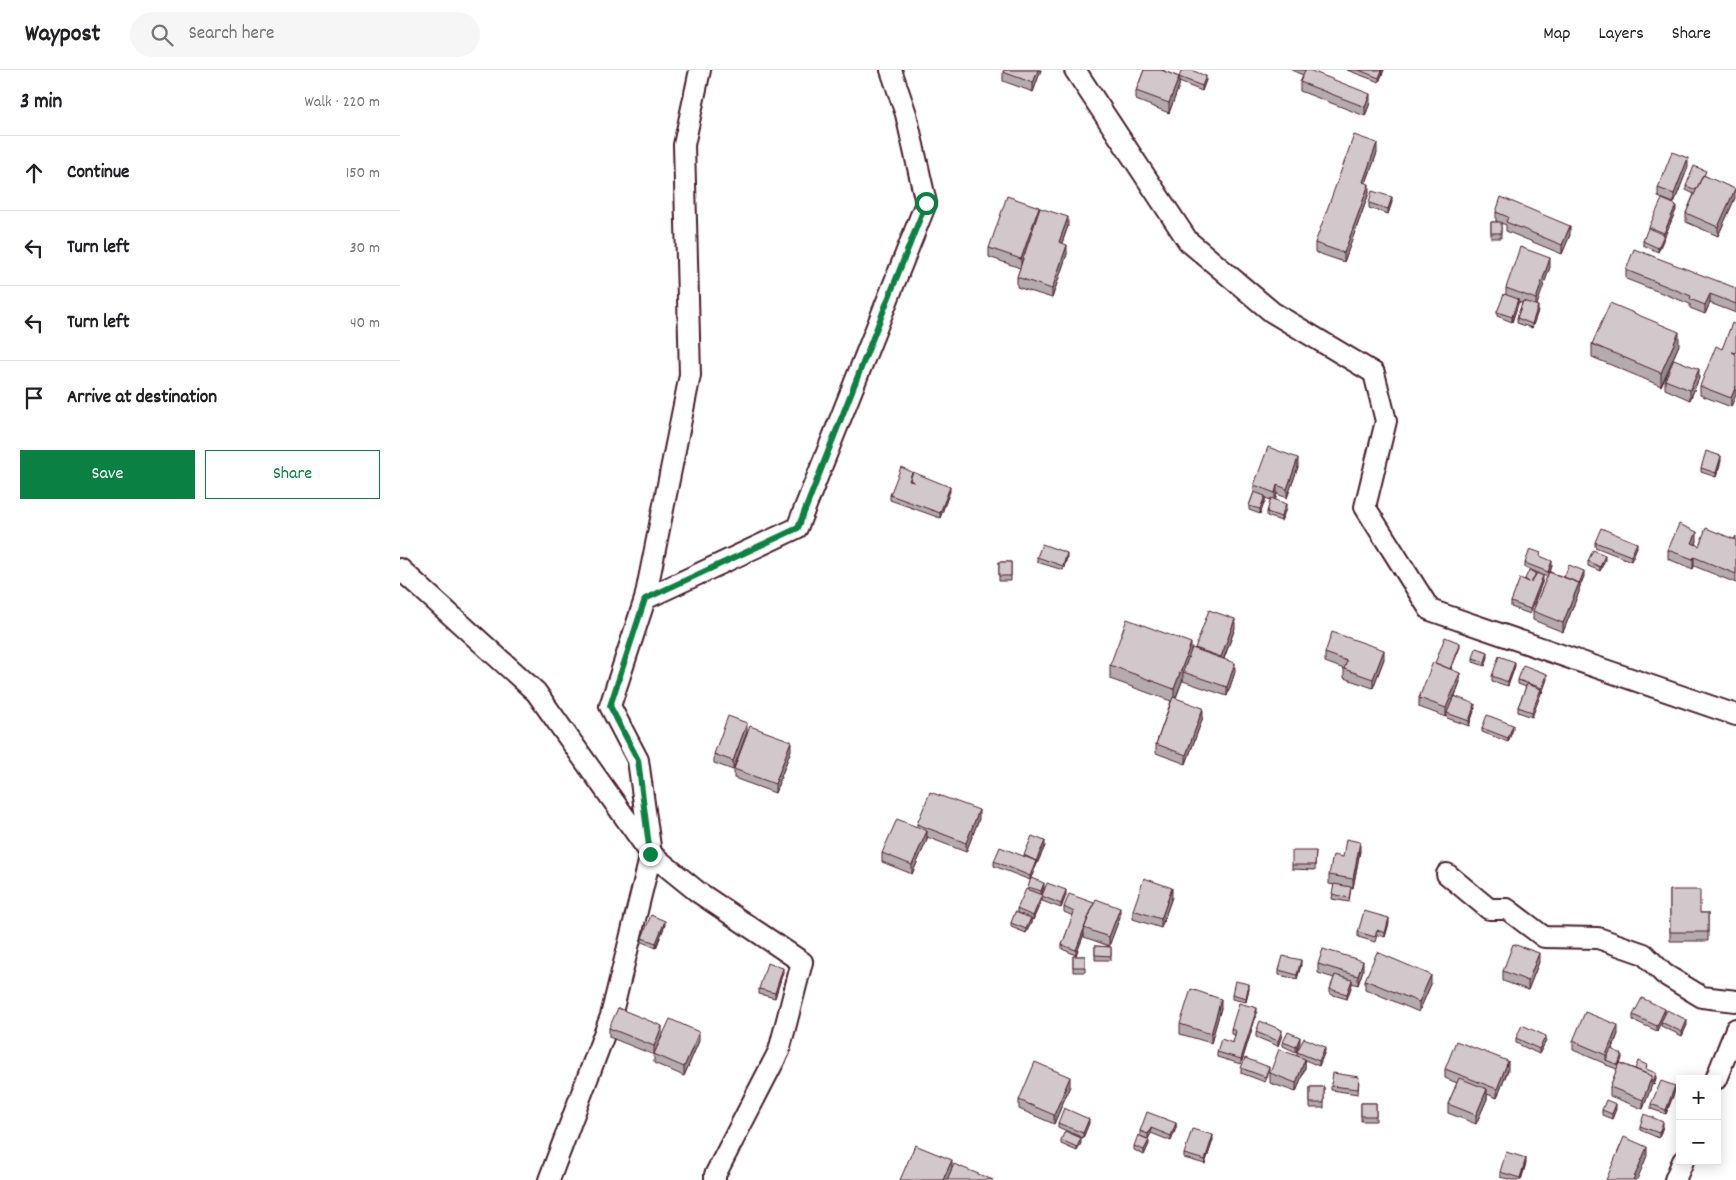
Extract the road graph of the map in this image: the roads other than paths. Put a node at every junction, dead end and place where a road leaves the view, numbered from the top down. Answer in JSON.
{"nodes":[{"id":1,"x":700,"y":70,"type":"edge"},
{"id":2,"x":891,"y":70,"type":"edge"},
{"id":3,"x":1075,"y":70,"type":"edge"},
{"id":4,"x":400,"y":569,"type":"edge"},
{"id":5,"x":645,"y":599,"type":"junction"},
{"id":6,"x":1736,"y":715,"type":"edge"},
{"id":7,"x":650,"y":854,"type":"junction"},
{"id":8,"x":1447,"y":874,"type":"dead end"},
{"id":9,"x":1736,"y":1001,"type":"edge"},
{"id":10,"x":1736,"y":1029,"type":"edge"},
{"id":11,"x":1718,"y":1075,"type":"edge"},
{"id":12,"x":1681,"y":1165,"type":"edge"},
{"id":13,"x":549,"y":1180,"type":"edge"},
{"id":14,"x":715,"y":1180,"type":"edge"},
{"id":15,"x":1675,"y":1180,"type":"edge"}],
"edges":[{"from":1,"to":5,"type":"street"},
{"from":2,"to":5,"type":"street"},
{"from":3,"to":6,"type":"street"},
{"from":4,"to":7,"type":"street"},
{"from":5,"to":7,"type":"street"},
{"from":7,"to":13,"type":"street"},
{"from":7,"to":14,"type":"street"},
{"from":8,"to":9,"type":"street"},
{"from":10,"to":11,"type":"street"},
{"from":12,"to":15,"type":"street"}]}
